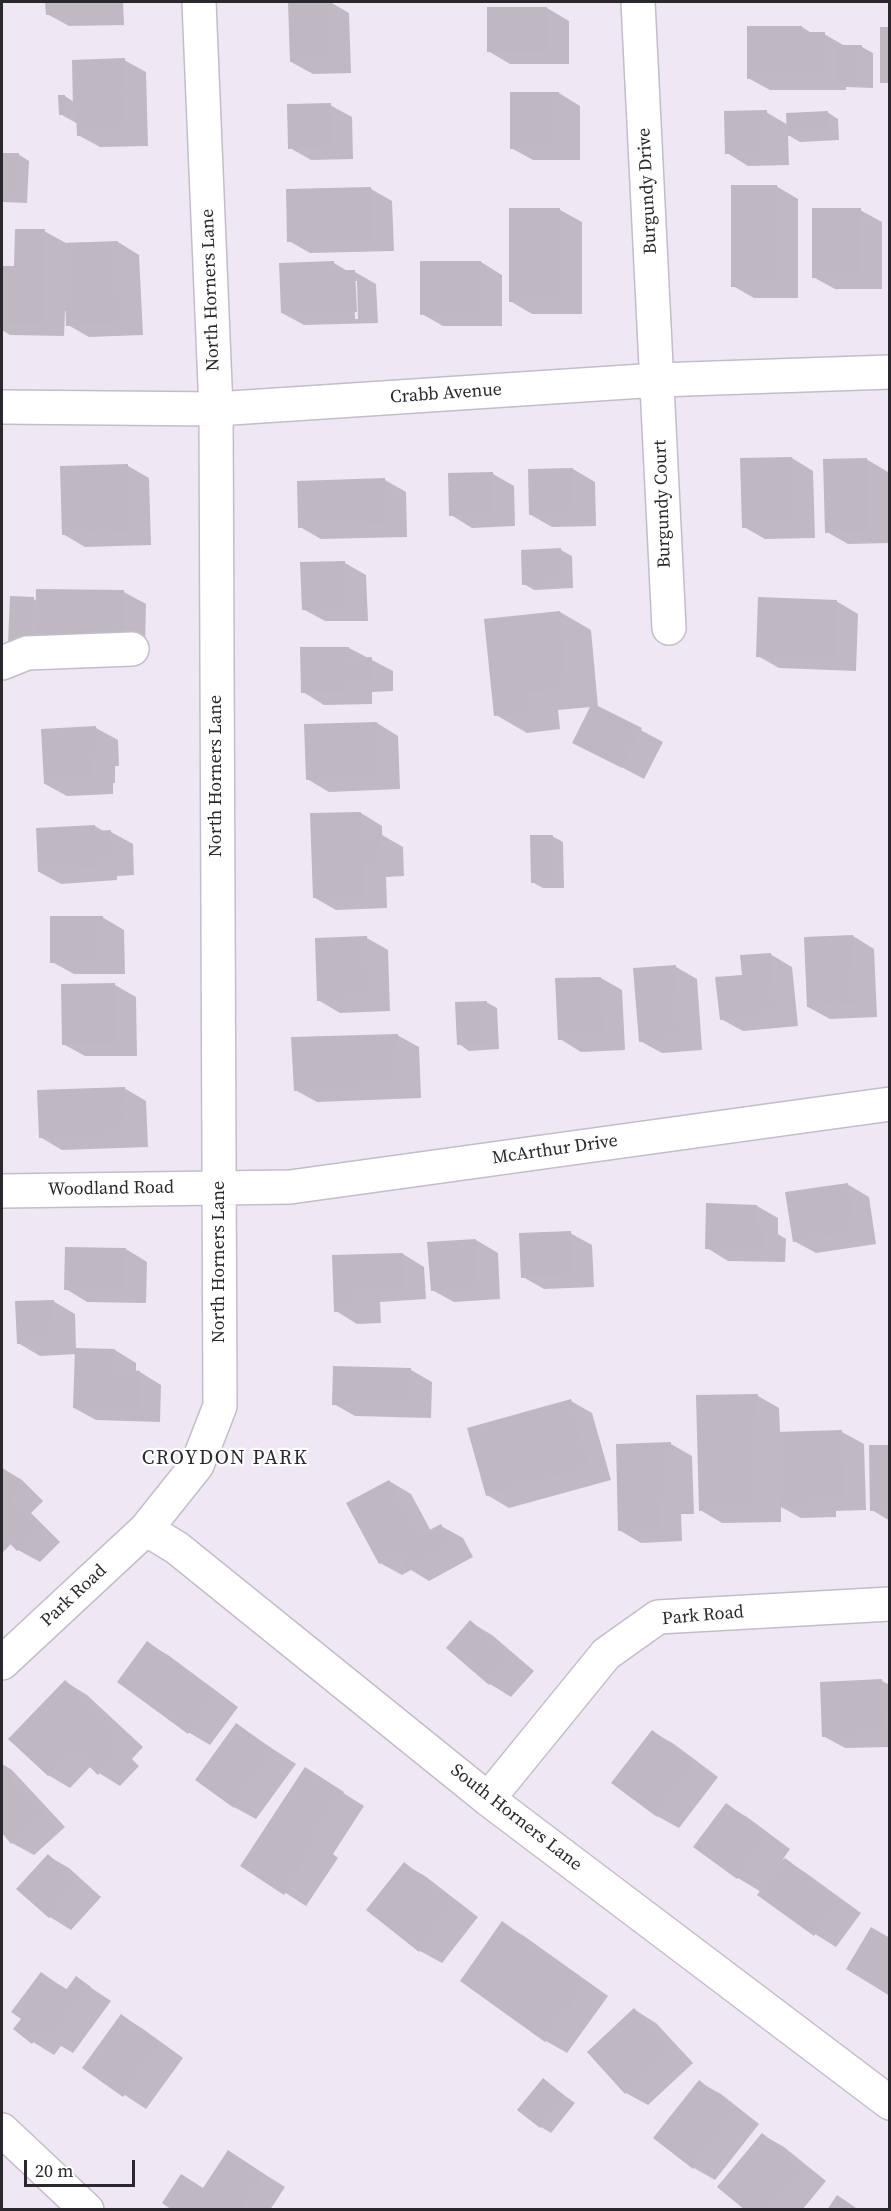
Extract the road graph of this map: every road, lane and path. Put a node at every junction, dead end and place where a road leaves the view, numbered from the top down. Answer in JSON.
{"nodes":[{"id":1,"x":199,"y":2,"type":"edge"},
{"id":2,"x":638,"y":2,"type":"edge"},
{"id":3,"x":890,"y":372,"type":"edge"},
{"id":4,"x":658,"y":380,"type":"junction"},
{"id":5,"x":2,"y":407,"type":"edge"},
{"id":6,"x":216,"y":409,"type":"junction"},
{"id":7,"x":669,"y":628,"type":"dead end"},
{"id":8,"x":132,"y":649,"type":"dead end"},
{"id":9,"x":2,"y":663,"type":"edge"},
{"id":10,"x":890,"y":1104,"type":"edge"},
{"id":11,"x":219,"y":1186,"type":"junction"},
{"id":12,"x":2,"y":1191,"type":"edge"},
{"id":13,"x":146,"y":1529,"type":"junction"},
{"id":14,"x":890,"y":1604,"type":"edge"},
{"id":15,"x":2,"y":1663,"type":"edge"},
{"id":16,"x":489,"y":1799,"type":"junction"},
{"id":17,"x":890,"y":2103,"type":"edge"},
{"id":18,"x":2,"y":2130,"type":"edge"},
{"id":19,"x":80,"y":2208,"type":"edge"}],
"edges":[{"from":1,"to":6,"type":"street","name":"North Horners Lane"},
{"from":2,"to":4,"type":"street","name":"Burgundy Drive"},
{"from":3,"to":4,"type":"street","name":"Crabb Avenue"},
{"from":4,"to":6,"type":"street","name":"Crabb Avenue"},
{"from":4,"to":7,"type":"street","name":"Burgundy Court"},
{"from":5,"to":6,"type":"street","name":"Crabb Avenue"},
{"from":6,"to":11,"type":"street","name":"North Horners Lane"},
{"from":8,"to":9,"type":"street"},
{"from":10,"to":11,"type":"street","name":"McArthur Drive"},
{"from":11,"to":12,"type":"street","name":"Woodland Road"},
{"from":11,"to":13,"type":"street","name":"North Horners Lane"},
{"from":13,"to":15,"type":"street","name":"Park Road"},
{"from":13,"to":16,"type":"street","name":"South Horners Lane"},
{"from":14,"to":16,"type":"street","name":"Park Road"},
{"from":16,"to":17,"type":"street","name":"South Horners Lane"},
{"from":18,"to":19,"type":"street"}]}
